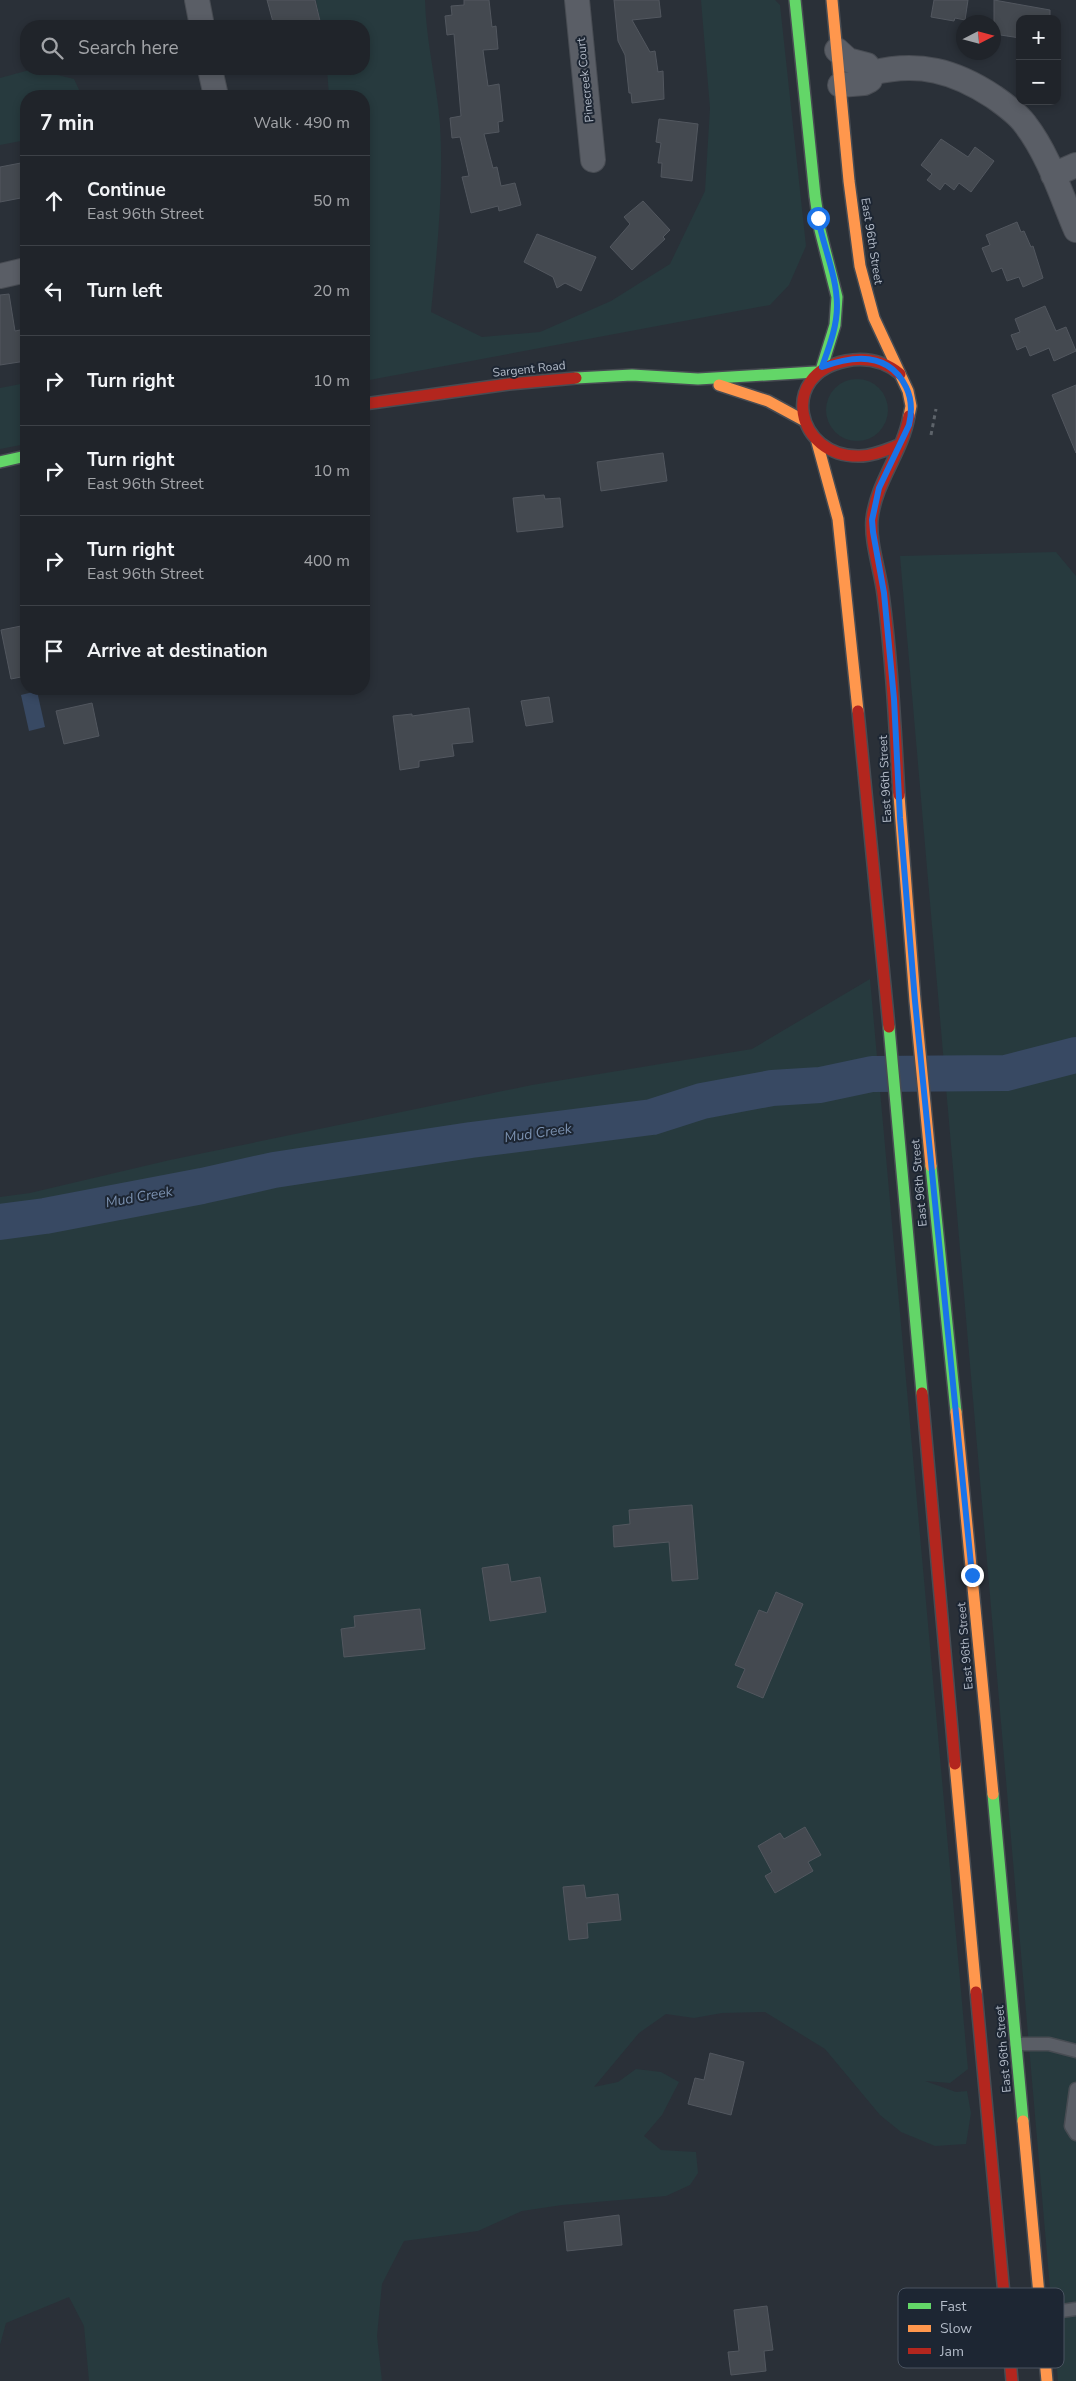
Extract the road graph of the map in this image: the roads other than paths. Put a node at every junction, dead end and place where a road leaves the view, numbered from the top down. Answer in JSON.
{"nodes":[{"id":1,"x":196,"y":0,"type":"edge"},
{"id":2,"x":577,"y":0,"type":"edge"},
{"id":3,"x":795,"y":0,"type":"edge"},
{"id":4,"x":832,"y":0,"type":"edge"},
{"id":5,"x":201,"y":20,"type":"edge"},
{"id":6,"x":836,"y":50,"type":"junction"},
{"id":7,"x":872,"y":73,"type":"junction"},
{"id":8,"x":211,"y":75,"type":"edge"},
{"id":9,"x":834,"y":83,"type":"junction"},
{"id":10,"x":215,"y":90,"type":"edge"},
{"id":11,"x":592,"y":160,"type":"dead end"},
{"id":12,"x":1076,"y":165,"type":"edge"},
{"id":13,"x":1052,"y":175,"type":"junction"},
{"id":14,"x":1076,"y":230,"type":"edge"},
{"id":15,"x":20,"y":271,"type":"edge"},
{"id":16,"x":0,"y":276,"type":"edge"},
{"id":17,"x":819,"y":369,"type":"junction"},
{"id":18,"x":900,"y":374,"type":"junction"},
{"id":19,"x":698,"y":379,"type":"junction"},
{"id":20,"x":370,"y":403,"type":"edge"},
{"id":21,"x":803,"y":420,"type":"junction"},
{"id":22,"x":817,"y":442,"type":"junction"},
{"id":23,"x":899,"y":445,"type":"junction"},
{"id":24,"x":20,"y":457,"type":"edge"},
{"id":25,"x":0,"y":462,"type":"edge"},
{"id":26,"x":1016,"y":2044,"type":"junction"},
{"id":27,"x":1076,"y":2051,"type":"edge"},
{"id":28,"x":1076,"y":2089,"type":"edge"},
{"id":29,"x":1076,"y":2134,"type":"edge"},
{"id":30,"x":1003,"y":2288,"type":"edge"},
{"id":31,"x":1039,"y":2288,"type":"edge"},
{"id":32,"x":1011,"y":2368,"type":"edge"},
{"id":33,"x":1047,"y":2368,"type":"edge"},
{"id":34,"x":1012,"y":2381,"type":"edge"},
{"id":35,"x":1048,"y":2381,"type":"edge"}],
"edges":[{"from":1,"to":5,"type":"street"},
{"from":2,"to":11,"type":"street","name":"Pinecreek Court"},
{"from":3,"to":17,"type":"main road"},
{"from":4,"to":6,"type":"main road","name":"East 96th Street"},
{"from":6,"to":7,"type":"street"},
{"from":6,"to":9,"type":"main road","name":"East 96th Street"},
{"from":7,"to":9,"type":"street"},
{"from":7,"to":13,"type":"street"},
{"from":8,"to":10,"type":"street"},
{"from":9,"to":18,"type":"main road","name":"East 96th Street"},
{"from":12,"to":13,"type":"street"},
{"from":13,"to":14,"type":"street"},
{"from":15,"to":16,"type":"street"},
{"from":17,"to":18,"type":"main road"},
{"from":17,"to":19,"type":"main road","name":"Sargent Road"},
{"from":17,"to":21,"type":"main road"},
{"from":18,"to":23,"type":"main road","name":"East 96th Street"},
{"from":19,"to":20,"type":"main road","name":"Sargent Road"},
{"from":19,"to":21,"type":"main road","name":"Sargent Road"},
{"from":21,"to":22,"type":"main road"},
{"from":22,"to":23,"type":"main road"},
{"from":22,"to":30,"type":"main road","name":"East 96th Street"},
{"from":23,"to":26,"type":"main road","name":"East 96th Street"},
{"from":24,"to":25,"type":"main road"},
{"from":26,"to":27,"type":"lane"},
{"from":26,"to":31,"type":"main road","name":"East 96th Street"},
{"from":28,"to":29,"type":"lane"},
{"from":32,"to":34,"type":"main road","name":"East 96th Street"},
{"from":33,"to":35,"type":"main road","name":"East 96th Street"}]}
